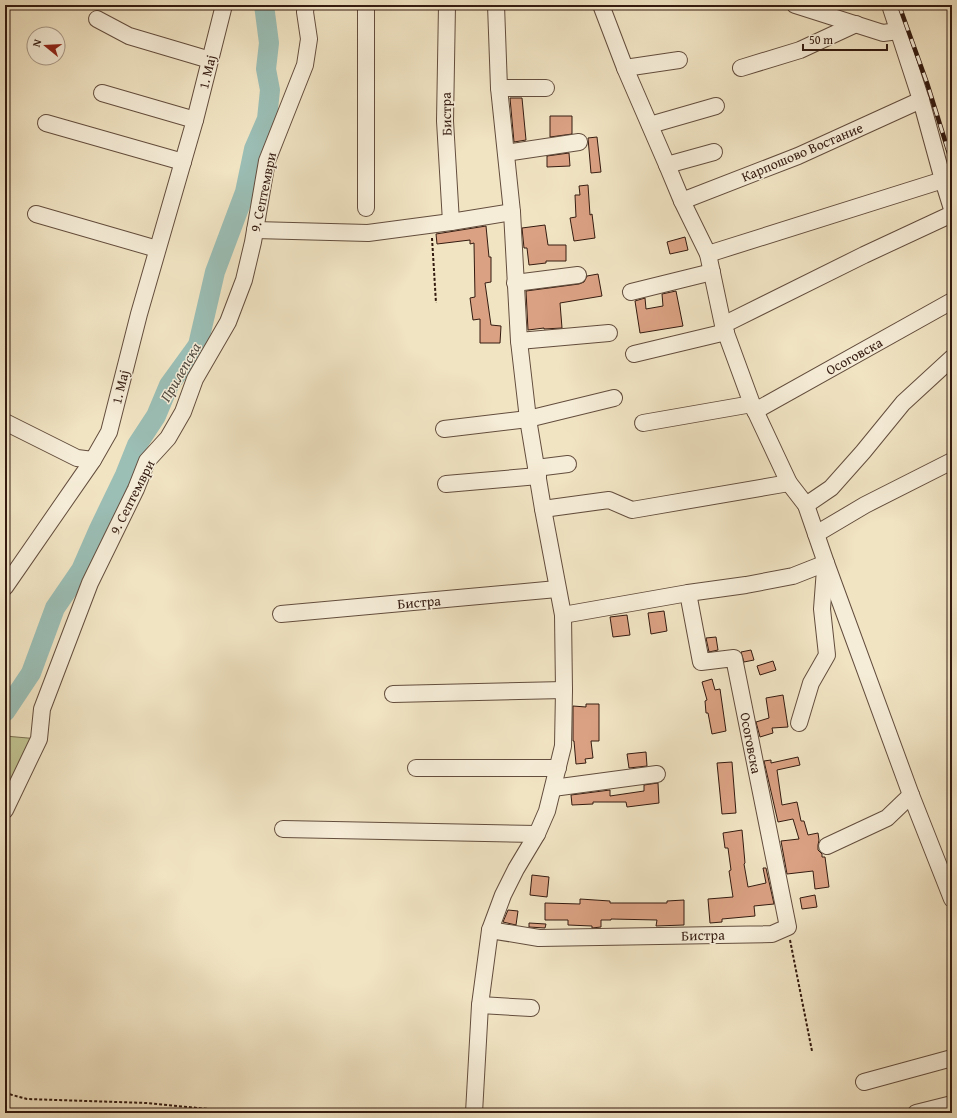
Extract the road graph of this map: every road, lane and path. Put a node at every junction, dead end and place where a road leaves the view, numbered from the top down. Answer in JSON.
{"nodes":[{"id":1,"x":224,"y":5,"type":"edge"},
{"id":2,"x":306,"y":5,"type":"edge"},
{"id":3,"x":366,"y":5,"type":"edge"},
{"id":4,"x":447,"y":5,"type":"edge"},
{"id":5,"x":496,"y":5,"type":"edge"},
{"id":6,"x":601,"y":5,"type":"edge"},
{"id":7,"x":795,"y":5,"type":"edge"},
{"id":8,"x":890,"y":5,"type":"edge"},
{"id":9,"x":97,"y":19,"type":"dead end"},
{"id":10,"x":856,"y":24,"type":"junction"},
{"id":11,"x":898,"y":31,"type":"junction"},
{"id":12,"x":210,"y":60,"type":"junction"},
{"id":13,"x":679,"y":60,"type":"dead end"},
{"id":14,"x":625,"y":68,"type":"junction"},
{"id":15,"x":741,"y":68,"type":"dead end"},
{"id":16,"x":498,"y":88,"type":"junction"},
{"id":17,"x":546,"y":88,"type":"dead end"},
{"id":18,"x":102,"y":93,"type":"dead end"},
{"id":19,"x":921,"y":100,"type":"junction"},
{"id":20,"x":716,"y":106,"type":"dead end"},
{"id":21,"x":195,"y":120,"type":"junction"},
{"id":22,"x":46,"y":123,"type":"dead end"},
{"id":23,"x":650,"y":125,"type":"junction"},
{"id":24,"x":579,"y":142,"type":"dead end"},
{"id":25,"x":714,"y":152,"type":"dead end"},
{"id":26,"x":506,"y":153,"type":"junction"},
{"id":27,"x":183,"y":162,"type":"junction"},
{"id":28,"x":667,"y":165,"type":"junction"},
{"id":29,"x":943,"y":180,"type":"junction"},
{"id":30,"x":682,"y":201,"type":"junction"},
{"id":31,"x":366,"y":208,"type":"dead end"},
{"id":32,"x":952,"y":209,"type":"edge"},
{"id":33,"x":512,"y":212,"type":"junction"},
{"id":34,"x":36,"y":214,"type":"dead end"},
{"id":35,"x":952,"y":214,"type":"edge"},
{"id":36,"x":451,"y":222,"type":"junction"},
{"id":37,"x":432,"y":225,"type":"junction"},
{"id":38,"x":255,"y":230,"type":"junction"},
{"id":39,"x":157,"y":249,"type":"junction"},
{"id":40,"x":708,"y":254,"type":"junction"},
{"id":41,"x":712,"y":272,"type":"junction"},
{"id":42,"x":578,"y":275,"type":"dead end"},
{"id":43,"x":515,"y":283,"type":"junction"},
{"id":44,"x":631,"y":292,"type":"dead end"},
{"id":45,"x":952,"y":301,"type":"edge"},
{"id":46,"x":436,"y":303,"type":"dead end"},
{"id":47,"x":724,"y":329,"type":"junction"},
{"id":48,"x":609,"y":333,"type":"dead end"},
{"id":49,"x":519,"y":341,"type":"junction"},
{"id":50,"x":634,"y":354,"type":"dead end"},
{"id":51,"x":952,"y":358,"type":"edge"},
{"id":52,"x":614,"y":398,"type":"dead end"},
{"id":53,"x":754,"y":407,"type":"junction"},
{"id":54,"x":528,"y":419,"type":"junction"},
{"id":55,"x":5,"y":422,"type":"edge"},
{"id":56,"x":643,"y":424,"type":"dead end"},
{"id":57,"x":444,"y":429,"type":"dead end"},
{"id":58,"x":93,"y":460,"type":"junction"},
{"id":59,"x":952,"y":461,"type":"edge"},
{"id":60,"x":568,"y":464,"type":"dead end"},
{"id":61,"x":537,"y":472,"type":"junction"},
{"id":62,"x":789,"y":483,"type":"junction"},
{"id":63,"x":446,"y":484,"type":"dead end"},
{"id":64,"x":806,"y":505,"type":"junction"},
{"id":65,"x":543,"y":509,"type":"junction"},
{"id":66,"x":816,"y":534,"type":"junction"},
{"id":67,"x":826,"y":563,"type":"junction"},
{"id":68,"x":8,"y":578,"type":"edge"},
{"id":69,"x":557,"y":589,"type":"junction"},
{"id":70,"x":688,"y":594,"type":"junction"},
{"id":71,"x":281,"y":614,"type":"dead end"},
{"id":72,"x":563,"y":615,"type":"junction"},
{"id":73,"x":564,"y":690,"type":"junction"},
{"id":74,"x":393,"y":694,"type":"dead end"},
{"id":75,"x":799,"y":723,"type":"dead end"},
{"id":76,"x":416,"y":768,"type":"dead end"},
{"id":77,"x":558,"y":768,"type":"junction"},
{"id":78,"x":657,"y":774,"type":"dead end"},
{"id":79,"x":553,"y":788,"type":"junction"},
{"id":80,"x":911,"y":795,"type":"junction"},
{"id":81,"x":5,"y":810,"type":"edge"},
{"id":82,"x":283,"y":829,"type":"dead end"},
{"id":83,"x":537,"y":834,"type":"junction"},
{"id":84,"x":827,"y":846,"type":"dead end"},
{"id":85,"x":952,"y":899,"type":"edge"},
{"id":86,"x":788,"y":927,"type":"junction"},
{"id":87,"x":490,"y":930,"type":"junction"},
{"id":88,"x":480,"y":1005,"type":"junction"},
{"id":89,"x":531,"y":1008,"type":"dead end"},
{"id":90,"x":812,"y":1051,"type":"dead end"},
{"id":91,"x":952,"y":1058,"type":"edge"},
{"id":92,"x":864,"y":1082,"type":"dead end"},
{"id":93,"x":5,"y":1093,"type":"edge"},
{"id":94,"x":952,"y":1104,"type":"edge"},
{"id":95,"x":249,"y":1113,"type":"edge"},
{"id":96,"x":474,"y":1113,"type":"edge"},
{"id":97,"x":916,"y":1113,"type":"edge"}],
"edges":[{"from":1,"to":12,"type":"street","name":"1. Мај"},
{"from":2,"to":38,"type":"street","name":"9. Септември"},
{"from":3,"to":31,"type":"street"},
{"from":4,"to":36,"type":"street","name":"Бистра"},
{"from":5,"to":16,"type":"street"},
{"from":6,"to":14,"type":"street"},
{"from":7,"to":10,"type":"street"},
{"from":8,"to":11,"type":"street"},
{"from":9,"to":12,"type":"street"},
{"from":10,"to":11,"type":"street"},
{"from":10,"to":15,"type":"street"},
{"from":11,"to":19,"type":"street"},
{"from":12,"to":21,"type":"street","name":"1. Мај"},
{"from":13,"to":14,"type":"street"},
{"from":14,"to":23,"type":"street"},
{"from":16,"to":17,"type":"street"},
{"from":16,"to":26,"type":"street"},
{"from":18,"to":21,"type":"street"},
{"from":19,"to":29,"type":"street"},
{"from":19,"to":30,"type":"street","name":"Карпошово Востание"},
{"from":20,"to":23,"type":"street"},
{"from":21,"to":27,"type":"street","name":"1. Мај"},
{"from":22,"to":27,"type":"street"},
{"from":23,"to":28,"type":"street"},
{"from":24,"to":26,"type":"street"},
{"from":25,"to":28,"type":"street"},
{"from":26,"to":33,"type":"street"},
{"from":27,"to":39,"type":"street","name":"1. Мај"},
{"from":28,"to":30,"type":"street"},
{"from":29,"to":32,"type":"street"},
{"from":29,"to":40,"type":"street"},
{"from":30,"to":40,"type":"street"},
{"from":33,"to":36,"type":"street"},
{"from":33,"to":43,"type":"street"},
{"from":34,"to":39,"type":"street"},
{"from":35,"to":47,"type":"street"},
{"from":36,"to":37,"type":"street"},
{"from":37,"to":38,"type":"street"},
{"from":37,"to":46,"type":"path"},
{"from":38,"to":81,"type":"street","name":"9. Септември"},
{"from":39,"to":58,"type":"street","name":"1. Мај"},
{"from":40,"to":41,"type":"street"},
{"from":41,"to":44,"type":"street"},
{"from":41,"to":47,"type":"street"},
{"from":42,"to":43,"type":"street"},
{"from":43,"to":49,"type":"street"},
{"from":45,"to":53,"type":"street","name":"Осоговска"},
{"from":47,"to":50,"type":"street"},
{"from":47,"to":53,"type":"street"},
{"from":48,"to":49,"type":"street"},
{"from":49,"to":54,"type":"street"},
{"from":51,"to":64,"type":"street"},
{"from":52,"to":54,"type":"street"},
{"from":53,"to":56,"type":"street","name":"Осоговска"},
{"from":53,"to":62,"type":"street"},
{"from":54,"to":57,"type":"street"},
{"from":54,"to":61,"type":"street"},
{"from":55,"to":58,"type":"street"},
{"from":58,"to":68,"type":"street","name":"1. Мај"},
{"from":59,"to":66,"type":"street"},
{"from":60,"to":61,"type":"street"},
{"from":61,"to":63,"type":"street"},
{"from":61,"to":65,"type":"street"},
{"from":62,"to":64,"type":"street"},
{"from":62,"to":65,"type":"street"},
{"from":64,"to":66,"type":"street"},
{"from":65,"to":69,"type":"street"},
{"from":66,"to":67,"type":"street"},
{"from":67,"to":70,"type":"street"},
{"from":67,"to":75,"type":"street"},
{"from":67,"to":80,"type":"street"},
{"from":69,"to":71,"type":"street","name":"Бистра"},
{"from":69,"to":72,"type":"street"},
{"from":70,"to":72,"type":"street"},
{"from":70,"to":86,"type":"street","name":"Осоговска"},
{"from":72,"to":73,"type":"street"},
{"from":73,"to":74,"type":"street"},
{"from":73,"to":77,"type":"street"},
{"from":76,"to":77,"type":"street"},
{"from":77,"to":79,"type":"street"},
{"from":78,"to":79,"type":"street"},
{"from":79,"to":83,"type":"street"},
{"from":80,"to":84,"type":"street"},
{"from":80,"to":85,"type":"street"},
{"from":82,"to":83,"type":"street"},
{"from":83,"to":87,"type":"street"},
{"from":86,"to":87,"type":"street","name":"Бистра"},
{"from":86,"to":90,"type":"path"},
{"from":87,"to":88,"type":"street"},
{"from":88,"to":89,"type":"street"},
{"from":88,"to":96,"type":"street"},
{"from":91,"to":92,"type":"street"},
{"from":93,"to":95,"type":"path"},
{"from":94,"to":97,"type":"street"}]}
